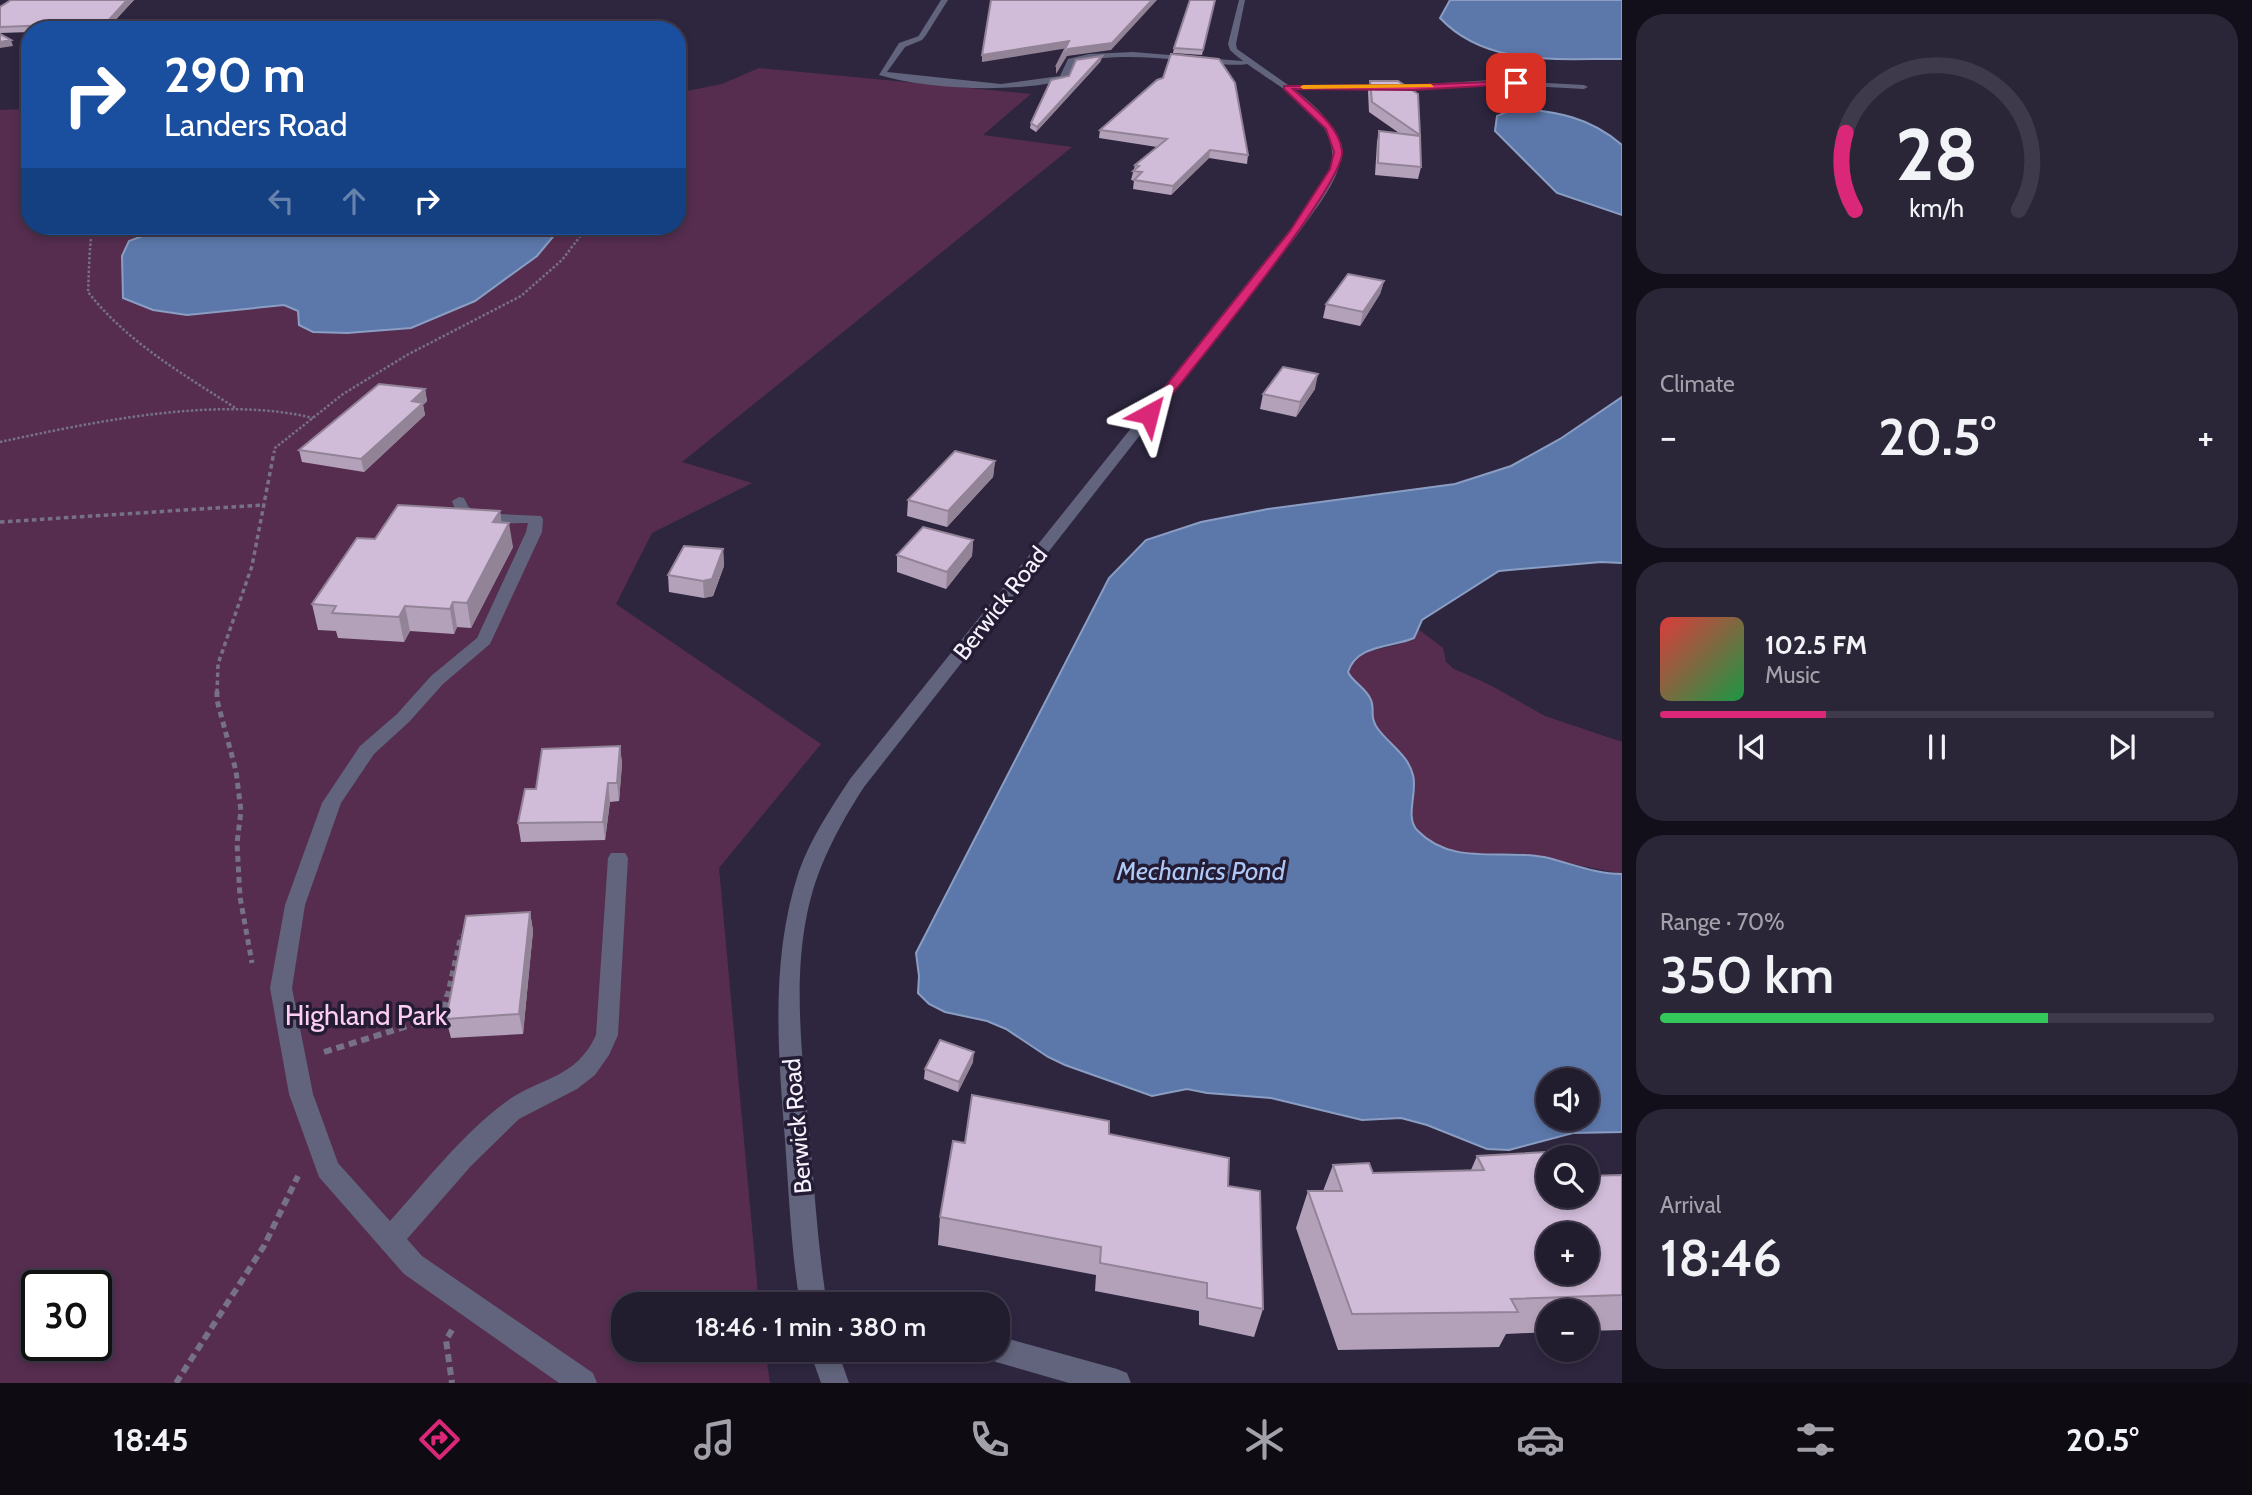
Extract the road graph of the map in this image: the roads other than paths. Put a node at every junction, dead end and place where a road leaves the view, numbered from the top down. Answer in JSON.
{"nodes":[{"id":1,"x":945,"y":0,"type":"edge"},
{"id":2,"x":1242,"y":0,"type":"edge"},
{"id":3,"x":1250,"y":62,"type":"junction"},
{"id":4,"x":1286,"y":87,"type":"junction"},
{"id":5,"x":1584,"y":87,"type":"dead end"},
{"id":6,"x":459,"y":501,"type":"dead end"},
{"id":7,"x":618,"y":858,"type":"dead end"},
{"id":8,"x":389,"y":1241,"type":"junction"},
{"id":9,"x":812,"y":1292,"type":"edge"},
{"id":10,"x":1010,"y":1353,"type":"edge"},
{"id":11,"x":828,"y":1362,"type":"edge"},
{"id":12,"x":583,"y":1383,"type":"edge"},
{"id":13,"x":835,"y":1383,"type":"edge"},
{"id":14,"x":1116,"y":1383,"type":"edge"}],
"edges":[{"from":1,"to":3,"type":"street"},
{"from":2,"to":3,"type":"street","name":"Berwick Road"},
{"from":3,"to":4,"type":"street","name":"Berwick Road"},
{"from":4,"to":5,"type":"street"},
{"from":4,"to":9,"type":"street","name":"Berwick Road"},
{"from":6,"to":8,"type":"street"},
{"from":7,"to":8,"type":"street"},
{"from":8,"to":12,"type":"street"},
{"from":10,"to":14,"type":"street"},
{"from":11,"to":13,"type":"street"}]}
